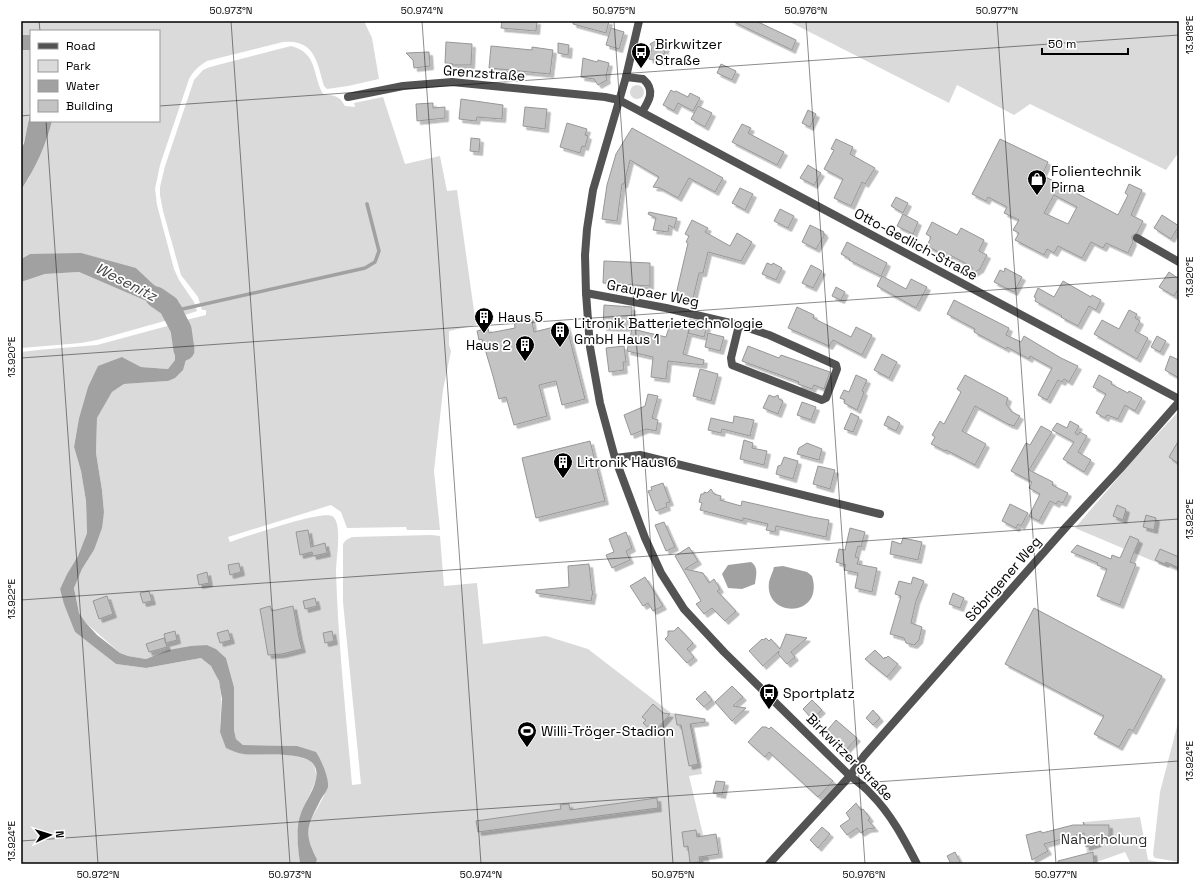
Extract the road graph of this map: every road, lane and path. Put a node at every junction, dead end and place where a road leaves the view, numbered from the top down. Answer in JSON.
{"nodes":[{"id":1,"x":639,"y":21,"type":"edge"},
{"id":2,"x":626,"y":77,"type":"junction"},
{"id":3,"x":348,"y":97,"type":"dead end"},
{"id":4,"x":620,"y":100,"type":"junction"},
{"id":5,"x":642,"y":112,"type":"junction"},
{"id":6,"x":1137,"y":238,"type":"dead end"},
{"id":7,"x":1179,"y":262,"type":"edge"},
{"id":8,"x":586,"y":293,"type":"junction"},
{"id":9,"x":738,"y":325,"type":"junction"},
{"id":10,"x":1179,"y":400,"type":"edge"},
{"id":11,"x":615,"y":458,"type":"junction"},
{"id":12,"x":880,"y":514,"type":"dead end"},
{"id":13,"x":850,"y":776,"type":"junction"},
{"id":14,"x":769,"y":864,"type":"edge"},
{"id":15,"x":917,"y":864,"type":"edge"}],
"edges":[{"from":1,"to":2,"type":"street","name":"Birkwitzer Straße"},
{"from":2,"to":4,"type":"street","name":"Birkwitzer Straße"},
{"from":2,"to":5,"type":"street"},
{"from":3,"to":4,"type":"street","name":"Grenzstraße"},
{"from":4,"to":5,"type":"street","name":"Otto-Gedlich-Straße"},
{"from":4,"to":8,"type":"street","name":"Birkwitzer Straße"},
{"from":5,"to":10,"type":"street","name":"Otto-Gedlich-Straße"},
{"from":6,"to":7,"type":"street"},
{"from":8,"to":9,"type":"street","name":"Graupaer Weg"},
{"from":8,"to":11,"type":"street","name":"Birkwitzer Straße"},
{"from":9,"to":9,"type":"street","name":"Graupaer Weg"},
{"from":10,"to":13,"type":"street","name":"Söbrigener Weg"},
{"from":11,"to":12,"type":"street"},
{"from":11,"to":13,"type":"street","name":"Birkwitzer Straße"},
{"from":13,"to":14,"type":"street","name":"Söbrigener Weg"},
{"from":13,"to":15,"type":"street","name":"Birkwitzer Straße"}]}
